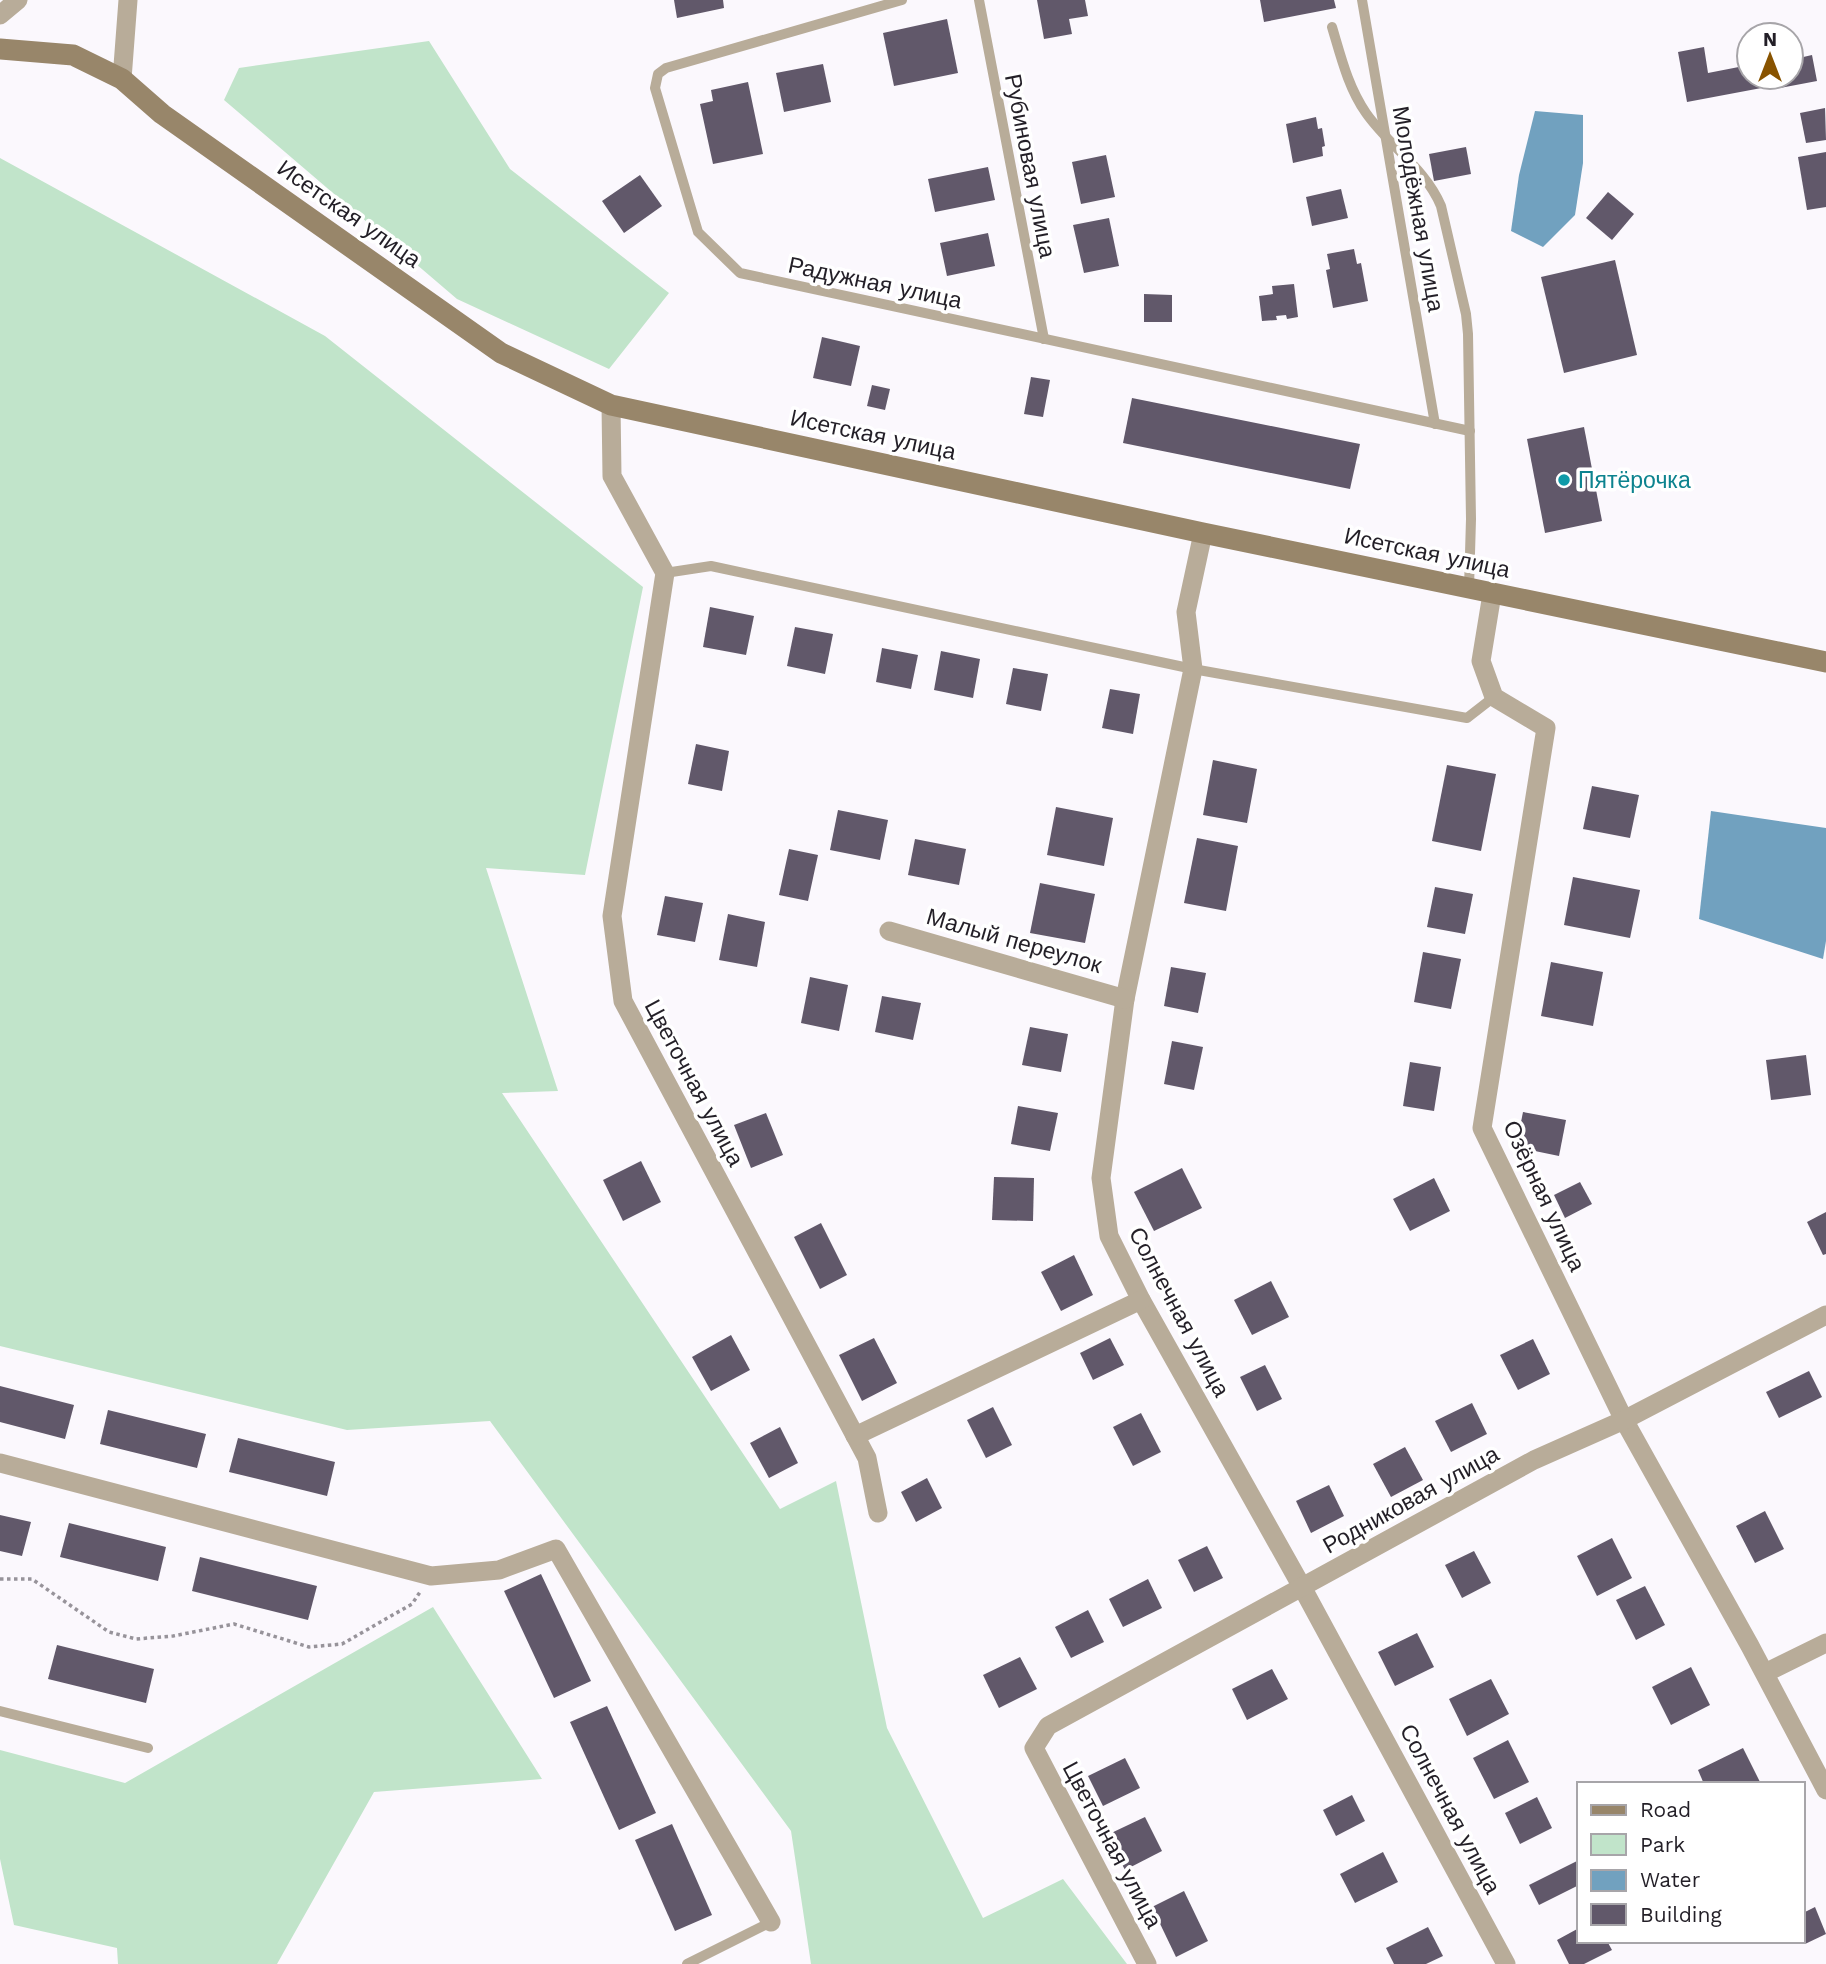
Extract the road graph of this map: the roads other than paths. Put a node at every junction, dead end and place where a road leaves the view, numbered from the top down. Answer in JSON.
{"nodes":[{"id":1,"x":18,"y":0,"type":"edge"},
{"id":2,"x":128,"y":0,"type":"edge"},
{"id":3,"x":902,"y":0,"type":"edge"},
{"id":4,"x":979,"y":0,"type":"edge"},
{"id":5,"x":1362,"y":0,"type":"edge"},
{"id":6,"x":0,"y":15,"type":"edge"},
{"id":7,"x":1332,"y":27,"type":"dead end"},
{"id":8,"x":0,"y":49,"type":"edge"},
{"id":9,"x":122,"y":79,"type":"junction"},
{"id":10,"x":1386,"y":138,"type":"junction"},
{"id":11,"x":1044,"y":339,"type":"junction"},
{"id":12,"x":611,"y":405,"type":"junction"},
{"id":13,"x":1435,"y":424,"type":"junction"},
{"id":14,"x":1469,"y":431,"type":"junction"},
{"id":15,"x":1203,"y":533,"type":"junction"},
{"id":16,"x":665,"y":573,"type":"junction"},
{"id":17,"x":1469,"y":589,"type":"junction"},
{"id":18,"x":1493,"y":594,"type":"junction"},
{"id":19,"x":1826,"y":662,"type":"edge"},
{"id":20,"x":1193,"y":670,"type":"junction"},
{"id":21,"x":1494,"y":697,"type":"junction"},
{"id":22,"x":889,"y":931,"type":"dead end"},
{"id":23,"x":1125,"y":999,"type":"junction"},
{"id":24,"x":1141,"y":1300,"type":"junction"},
{"id":25,"x":1826,"y":1315,"type":"edge"},
{"id":26,"x":1624,"y":1420,"type":"junction"},
{"id":27,"x":855,"y":1436,"type":"junction"},
{"id":28,"x":0,"y":1462,"type":"edge"},
{"id":29,"x":878,"y":1513,"type":"dead end"},
{"id":30,"x":1301,"y":1587,"type":"junction"},
{"id":31,"x":1826,"y":1643,"type":"edge"},
{"id":32,"x":1765,"y":1673,"type":"junction"},
{"id":33,"x":0,"y":1711,"type":"edge"},
{"id":34,"x":148,"y":1748,"type":"dead end"},
{"id":35,"x":1034,"y":1748,"type":"joint"},
{"id":36,"x":1826,"y":1790,"type":"edge"},
{"id":37,"x":771,"y":1922,"type":"joint"},
{"id":38,"x":687,"y":1964,"type":"edge"},
{"id":39,"x":1147,"y":1964,"type":"edge"},
{"id":40,"x":1506,"y":1964,"type":"edge"}],
"edges":[{"from":1,"to":6,"type":"street"},
{"from":2,"to":9,"type":"street"},
{"from":3,"to":11,"type":"lane","name":"Радужная улица"},
{"from":4,"to":11,"type":"lane","name":"Рубиновая улица"},
{"from":5,"to":10,"type":"lane","name":"Молодёжная улица"},
{"from":7,"to":10,"type":"lane"},
{"from":8,"to":9,"type":"main road","name":"Исетская улица"},
{"from":9,"to":12,"type":"main road","name":"Исетская улица"},
{"from":10,"to":13,"type":"lane","name":"Молодёжная улица"},
{"from":10,"to":14,"type":"lane"},
{"from":11,"to":13,"type":"lane","name":"Радужная улица"},
{"from":12,"to":15,"type":"main road","name":"Исетская улица"},
{"from":12,"to":16,"type":"street"},
{"from":13,"to":14,"type":"lane","name":"Радужная улица"},
{"from":14,"to":17,"type":"lane"},
{"from":15,"to":17,"type":"main road","name":"Исетская улица"},
{"from":15,"to":20,"type":"street","name":"Солнечная улица"},
{"from":16,"to":20,"type":"lane"},
{"from":16,"to":27,"type":"street","name":"Цветочная улица"},
{"from":17,"to":18,"type":"main road","name":"Исетская улица"},
{"from":18,"to":19,"type":"main road","name":"Исетская улица"},
{"from":18,"to":21,"type":"street"},
{"from":20,"to":21,"type":"lane"},
{"from":20,"to":23,"type":"street","name":"Солнечная улица"},
{"from":21,"to":26,"type":"street","name":"Озёрная улица"},
{"from":22,"to":23,"type":"street","name":"Малый переулок"},
{"from":23,"to":24,"type":"street","name":"Солнечная улица"},
{"from":24,"to":27,"type":"street"},
{"from":24,"to":30,"type":"street","name":"Солнечная улица"},
{"from":25,"to":26,"type":"street","name":"Родниковая улица"},
{"from":26,"to":30,"type":"street","name":"Родниковая улица"},
{"from":26,"to":32,"type":"street","name":"Озёрная улица"},
{"from":27,"to":29,"type":"street","name":"Цветочная улица"},
{"from":28,"to":37,"type":"street"},
{"from":30,"to":35,"type":"street","name":"Родниковая улица"},
{"from":30,"to":40,"type":"street","name":"Солнечная улица"},
{"from":31,"to":32,"type":"street"},
{"from":32,"to":36,"type":"street","name":"Озёрная улица"},
{"from":33,"to":34,"type":"lane"},
{"from":35,"to":39,"type":"street","name":"Цветочная улица"},
{"from":37,"to":38,"type":"lane"}]}
